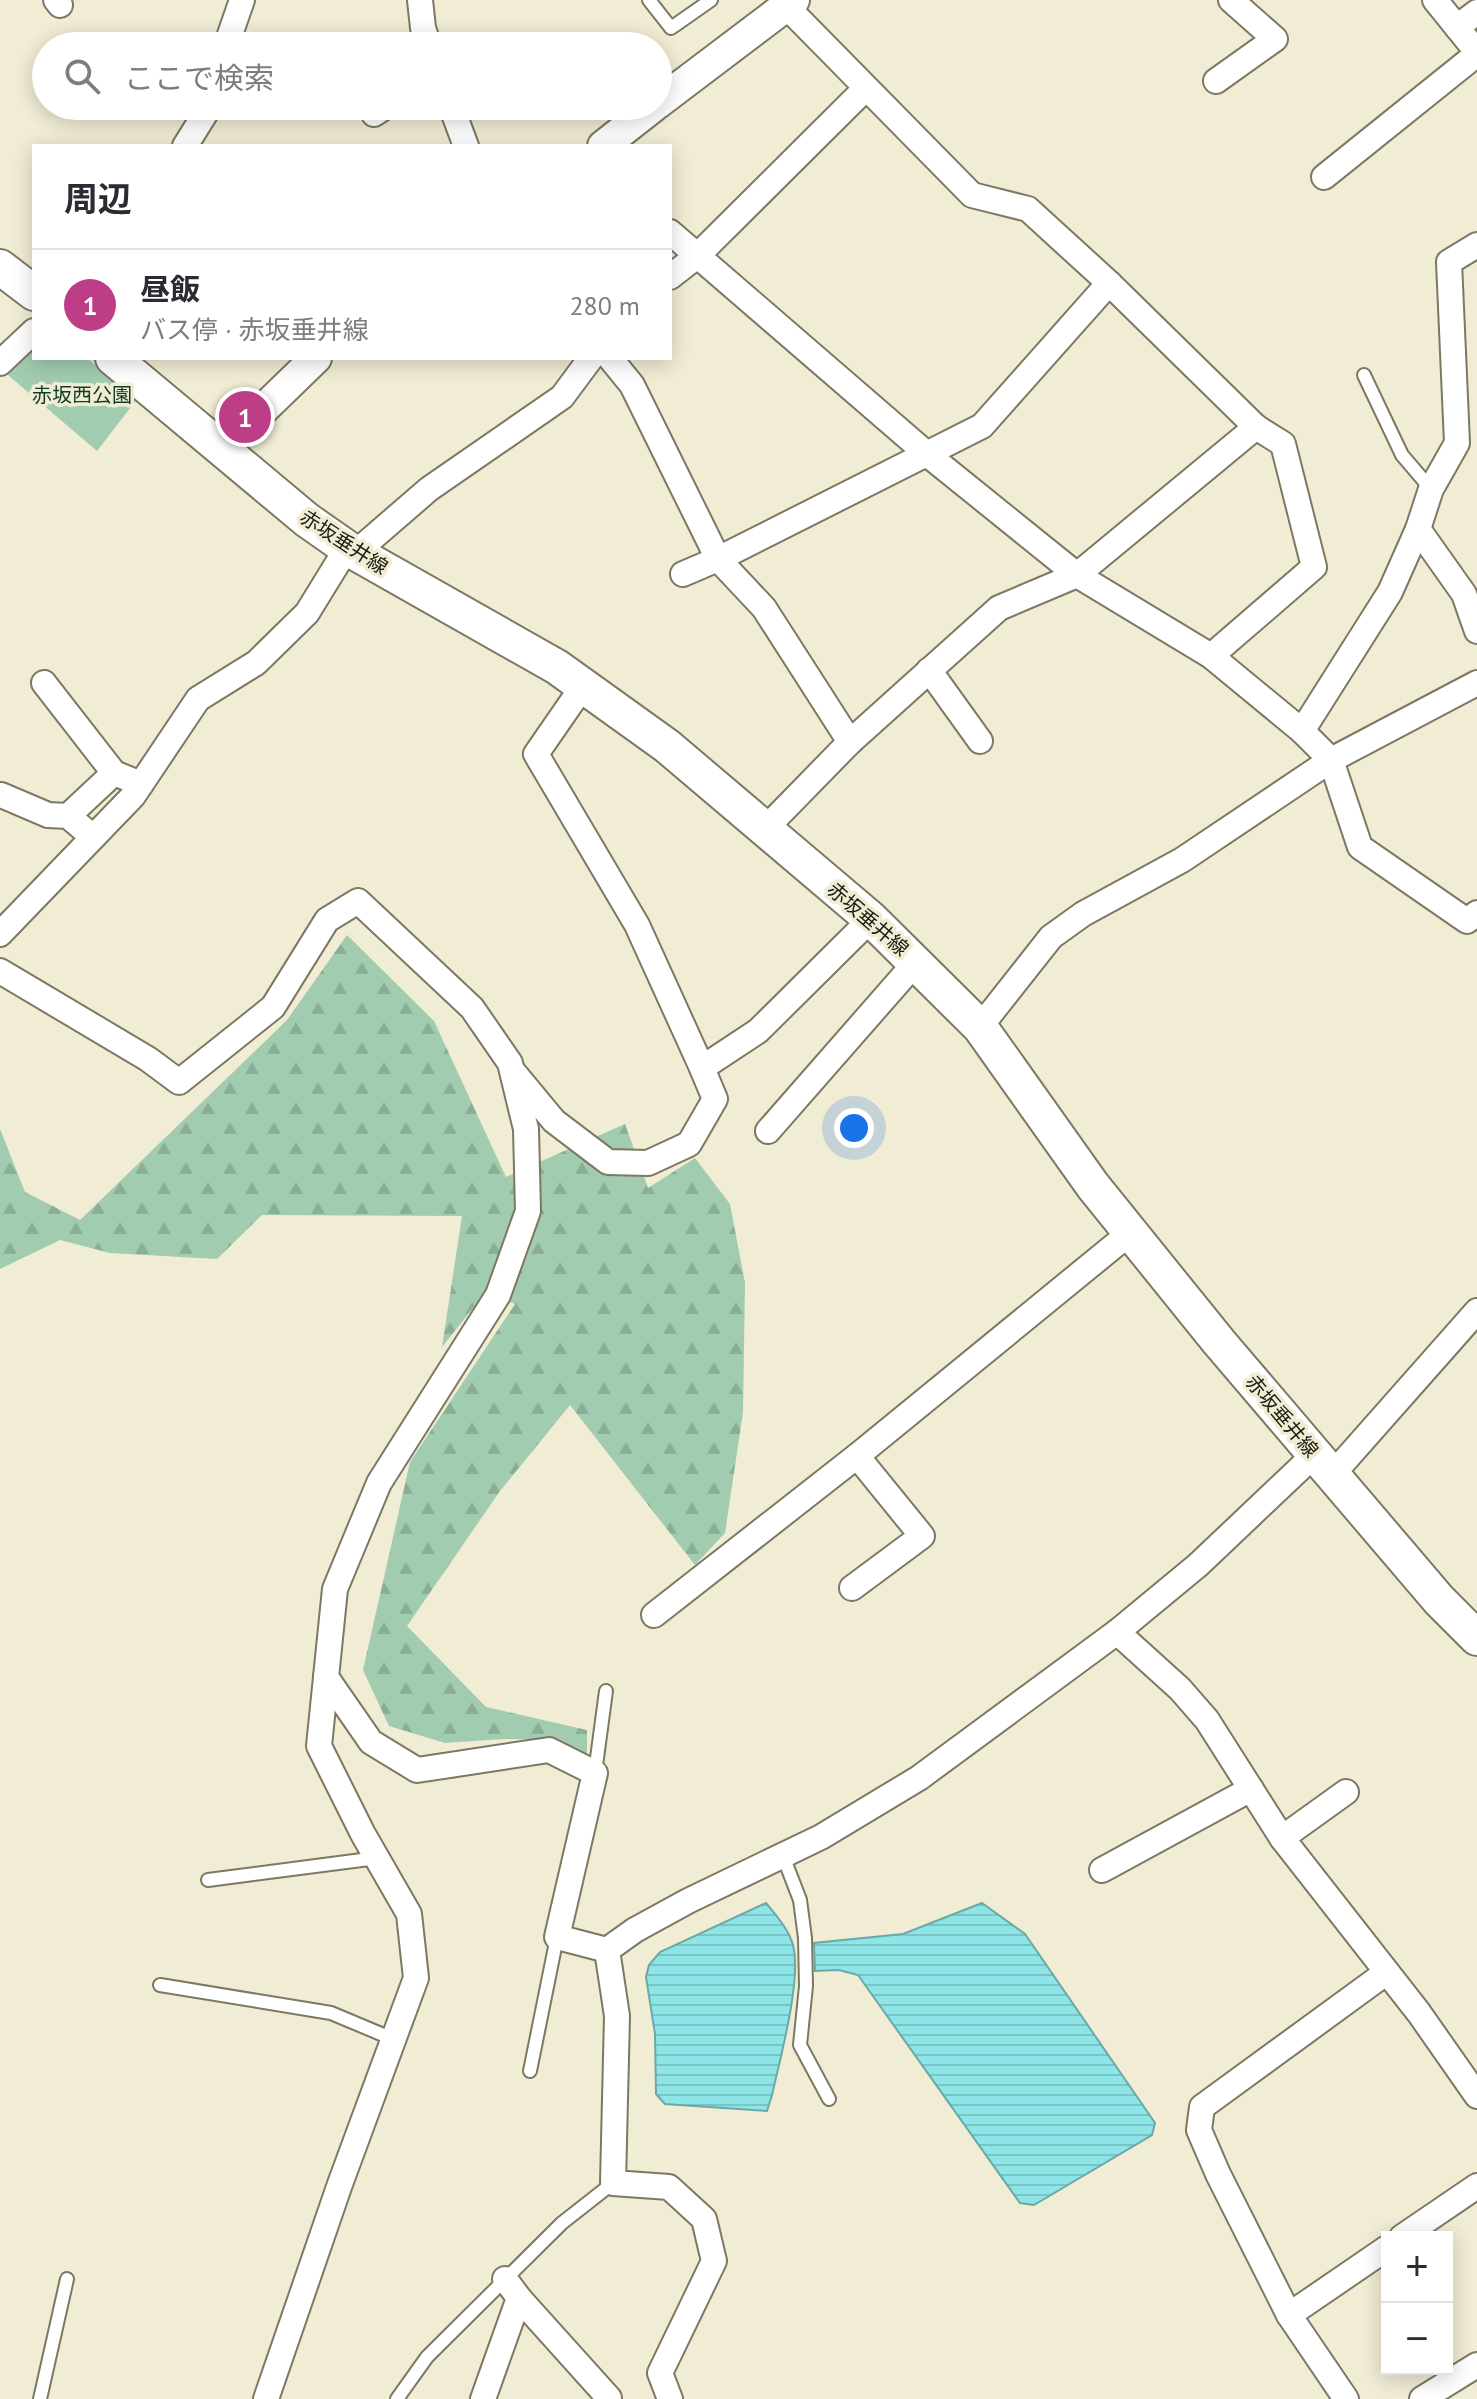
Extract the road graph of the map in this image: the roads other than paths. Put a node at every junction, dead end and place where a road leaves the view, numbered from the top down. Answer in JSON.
{"nodes":[{"id":1,"x":242,"y":0,"type":"edge"},
{"id":2,"x":420,"y":0,"type":"edge"},
{"id":3,"x":649,"y":0,"type":"edge"},
{"id":4,"x":711,"y":0,"type":"edge"},
{"id":5,"x":1231,"y":0,"type":"edge"},
{"id":6,"x":1435,"y":0,"type":"edge"},
{"id":7,"x":787,"y":2,"type":"edge"},
{"id":8,"x":1477,"y":12,"type":"edge"},
{"id":9,"x":1457,"y":27,"type":"junction"},
{"id":10,"x":231,"y":32,"type":"edge"},
{"id":11,"x":424,"y":32,"type":"edge"},
{"id":12,"x":1477,"y":53,"type":"edge"},
{"id":13,"x":1216,"y":81,"type":"dead end"},
{"id":14,"x":866,"y":88,"type":"junction"},
{"id":15,"x":672,"y":92,"type":"edge"},
{"id":16,"x":201,"y":120,"type":"edge"},
{"id":17,"x":456,"y":120,"type":"edge"},
{"id":18,"x":636,"y":120,"type":"edge"},
{"id":19,"x":186,"y":144,"type":"edge"},
{"id":20,"x":465,"y":144,"type":"edge"},
{"id":21,"x":606,"y":144,"type":"edge"},
{"id":22,"x":1324,"y":177,"type":"dead end"},
{"id":23,"x":672,"y":234,"type":"edge"},
{"id":24,"x":1477,"y":245,"type":"edge"},
{"id":25,"x":697,"y":256,"type":"junction"},
{"id":26,"x":0,"y":267,"type":"edge"},
{"id":27,"x":672,"y":275,"type":"edge"},
{"id":28,"x":1109,"y":283,"type":"junction"},
{"id":29,"x":32,"y":291,"type":"edge"},
{"id":30,"x":32,"y":333,"type":"edge"},
{"id":31,"x":115,"y":360,"type":"edge"},
{"id":32,"x":314,"y":360,"type":"edge"},
{"id":33,"x":590,"y":360,"type":"edge"},
{"id":34,"x":612,"y":360,"type":"edge"},
{"id":35,"x":0,"y":363,"type":"edge"},
{"id":36,"x":1364,"y":375,"type":"dead end"},
{"id":37,"x":1256,"y":427,"type":"junction"},
{"id":38,"x":1467,"y":439,"type":"edge"},
{"id":39,"x":221,"y":450,"type":"junction"},
{"id":40,"x":927,"y":454,"type":"junction"},
{"id":41,"x":1431,"y":489,"type":"junction"},
{"id":42,"x":1418,"y":529,"type":"junction"},
{"id":43,"x":351,"y":550,"type":"junction"},
{"id":44,"x":718,"y":559,"type":"junction"},
{"id":45,"x":683,"y":574,"type":"dead end"},
{"id":46,"x":1077,"y":575,"type":"junction"},
{"id":47,"x":1477,"y":631,"type":"edge"},
{"id":48,"x":1211,"y":656,"type":"junction"},
{"id":49,"x":929,"y":670,"type":"junction"},
{"id":50,"x":44,"y":683,"type":"dead end"},
{"id":51,"x":1477,"y":683,"type":"edge"},
{"id":52,"x":583,"y":686,"type":"junction"},
{"id":53,"x":1302,"y":731,"type":"junction"},
{"id":54,"x":980,"y":741,"type":"dead end"},
{"id":55,"x":850,"y":742,"type":"junction"},
{"id":56,"x":1331,"y":760,"type":"junction"},
{"id":57,"x":114,"y":773,"type":"junction"},
{"id":58,"x":141,"y":784,"type":"junction"},
{"id":59,"x":1,"y":795,"type":"edge"},
{"id":60,"x":68,"y":816,"type":"junction"},
{"id":61,"x":764,"y":830,"type":"junction"},
{"id":62,"x":93,"y":837,"type":"junction"},
{"id":63,"x":1477,"y":913,"type":"edge"},
{"id":64,"x":871,"y":919,"type":"junction"},
{"id":65,"x":0,"y":934,"type":"edge"},
{"id":66,"x":916,"y":962,"type":"junction"},
{"id":67,"x":0,"y":971,"type":"edge"},
{"id":68,"x":980,"y":1027,"type":"junction"},
{"id":69,"x":702,"y":1068,"type":"junction"},
{"id":70,"x":511,"y":1069,"type":"junction"},
{"id":71,"x":768,"y":1131,"type":"dead end"},
{"id":72,"x":1131,"y":1232,"type":"junction"},
{"id":73,"x":1477,"y":1311,"type":"edge"},
{"id":74,"x":857,"y":1456,"type":"junction"},
{"id":75,"x":1323,"y":1465,"type":"junction"},
{"id":76,"x":852,"y":1588,"type":"dead end"},
{"id":77,"x":654,"y":1615,"type":"dead end"},
{"id":78,"x":1117,"y":1632,"type":"junction"},
{"id":79,"x":1477,"y":1638,"type":"edge"},
{"id":80,"x":326,"y":1677,"type":"junction"},
{"id":81,"x":606,"y":1691,"type":"dead end"},
{"id":82,"x":595,"y":1773,"type":"junction"},
{"id":83,"x":1251,"y":1789,"type":"junction"},
{"id":84,"x":1346,"y":1792,"type":"dead end"},
{"id":85,"x":1282,"y":1838,"type":"junction"},
{"id":86,"x":783,"y":1856,"type":"junction"},
{"id":87,"x":377,"y":1858,"type":"junction"},
{"id":88,"x":1102,"y":1870,"type":"dead end"},
{"id":89,"x":208,"y":1880,"type":"dead end"},
{"id":90,"x":557,"y":1937,"type":"junction"},
{"id":91,"x":607,"y":1950,"type":"junction"},
{"id":92,"x":1387,"y":1972,"type":"junction"},
{"id":93,"x":160,"y":1985,"type":"dead end"},
{"id":94,"x":393,"y":2039,"type":"junction"},
{"id":95,"x":530,"y":2071,"type":"dead end"},
{"id":96,"x":1477,"y":2096,"type":"edge"},
{"id":97,"x":829,"y":2099,"type":"dead end"},
{"id":98,"x":613,"y":2183,"type":"junction"},
{"id":99,"x":1477,"y":2186,"type":"edge"},
{"id":100,"x":1411,"y":2231,"type":"edge"},
{"id":101,"x":1381,"y":2252,"type":"edge"},
{"id":102,"x":67,"y":2279,"type":"dead end"},
{"id":103,"x":512,"y":2288,"type":"junction"},
{"id":104,"x":1289,"y":2315,"type":"junction"},
{"id":105,"x":1477,"y":2365,"type":"edge"},
{"id":106,"x":609,"y":2398,"type":"edge"},
{"id":107,"x":40,"y":2399,"type":"edge"},
{"id":108,"x":266,"y":2399,"type":"edge"},
{"id":109,"x":397,"y":2399,"type":"edge"},
{"id":110,"x":483,"y":2399,"type":"edge"},
{"id":111,"x":670,"y":2399,"type":"edge"},
{"id":112,"x":1346,"y":2399,"type":"edge"},
{"id":113,"x":1422,"y":2399,"type":"edge"}],
"edges":[{"from":1,"to":10,"type":"street"},
{"from":2,"to":11,"type":"street"},
{"from":3,"to":4,"type":"lane"},
{"from":5,"to":13,"type":"street"},
{"from":6,"to":9,"type":"street"},
{"from":7,"to":14,"type":"street"},
{"from":7,"to":15,"type":"street"},
{"from":8,"to":9,"type":"street"},
{"from":9,"to":12,"type":"street"},
{"from":12,"to":22,"type":"street"},
{"from":14,"to":25,"type":"street"},
{"from":14,"to":28,"type":"street"},
{"from":16,"to":19,"type":"street"},
{"from":17,"to":20,"type":"street"},
{"from":18,"to":21,"type":"street"},
{"from":23,"to":25,"type":"street"},
{"from":24,"to":38,"type":"street"},
{"from":25,"to":27,"type":"street"},
{"from":25,"to":40,"type":"street"},
{"from":26,"to":29,"type":"main road"},
{"from":28,"to":37,"type":"street"},
{"from":28,"to":40,"type":"street"},
{"from":30,"to":35,"type":"street"},
{"from":31,"to":39,"type":"main road","name":"赤坂垂井線"},
{"from":32,"to":39,"type":"street"},
{"from":33,"to":43,"type":"street"},
{"from":34,"to":44,"type":"street"},
{"from":36,"to":41,"type":"lane"},
{"from":37,"to":46,"type":"street"},
{"from":37,"to":48,"type":"street"},
{"from":38,"to":41,"type":"street"},
{"from":39,"to":43,"type":"main road","name":"赤坂垂井線"},
{"from":40,"to":44,"type":"street"},
{"from":40,"to":46,"type":"street"},
{"from":41,"to":42,"type":"street"},
{"from":42,"to":47,"type":"street"},
{"from":42,"to":53,"type":"street"},
{"from":43,"to":52,"type":"main road","name":"赤坂垂井線"},
{"from":43,"to":58,"type":"street"},
{"from":44,"to":45,"type":"street"},
{"from":44,"to":55,"type":"street"},
{"from":46,"to":48,"type":"street"},
{"from":46,"to":49,"type":"street"},
{"from":48,"to":53,"type":"street"},
{"from":49,"to":54,"type":"street"},
{"from":49,"to":55,"type":"street"},
{"from":50,"to":57,"type":"street"},
{"from":51,"to":56,"type":"street"},
{"from":52,"to":61,"type":"main road","name":"赤坂垂井線"},
{"from":52,"to":69,"type":"street"},
{"from":53,"to":56,"type":"street"},
{"from":55,"to":61,"type":"street"},
{"from":56,"to":63,"type":"street"},
{"from":56,"to":68,"type":"street"},
{"from":57,"to":58,"type":"street"},
{"from":57,"to":60,"type":"street"},
{"from":58,"to":62,"type":"street"},
{"from":59,"to":60,"type":"street"},
{"from":60,"to":62,"type":"street"},
{"from":61,"to":64,"type":"main road","name":"赤坂垂井線"},
{"from":62,"to":65,"type":"street"},
{"from":64,"to":66,"type":"main road","name":"赤坂垂井線"},
{"from":64,"to":69,"type":"street"},
{"from":66,"to":68,"type":"main road","name":"赤坂垂井線"},
{"from":66,"to":71,"type":"street"},
{"from":67,"to":70,"type":"street"},
{"from":68,"to":72,"type":"main road","name":"赤坂垂井線"},
{"from":69,"to":70,"type":"street"},
{"from":70,"to":80,"type":"street"},
{"from":72,"to":74,"type":"street"},
{"from":72,"to":75,"type":"main road","name":"赤坂垂井線"},
{"from":73,"to":75,"type":"street"},
{"from":74,"to":76,"type":"street"},
{"from":74,"to":77,"type":"street"},
{"from":75,"to":78,"type":"street"},
{"from":75,"to":79,"type":"main road","name":"赤坂垂井線"},
{"from":78,"to":83,"type":"street"},
{"from":78,"to":86,"type":"street"},
{"from":80,"to":82,"type":"street"},
{"from":80,"to":87,"type":"street"},
{"from":81,"to":82,"type":"lane"},
{"from":82,"to":90,"type":"street"},
{"from":83,"to":85,"type":"street"},
{"from":83,"to":88,"type":"street"},
{"from":84,"to":85,"type":"street"},
{"from":85,"to":92,"type":"street"},
{"from":86,"to":91,"type":"street"},
{"from":86,"to":97,"type":"lane"},
{"from":87,"to":89,"type":"lane"},
{"from":87,"to":94,"type":"street"},
{"from":90,"to":91,"type":"street"},
{"from":90,"to":95,"type":"lane"},
{"from":91,"to":98,"type":"street"},
{"from":92,"to":96,"type":"street"},
{"from":92,"to":104,"type":"street"},
{"from":93,"to":94,"type":"lane"},
{"from":94,"to":108,"type":"street"},
{"from":98,"to":103,"type":"lane"},
{"from":98,"to":111,"type":"street"},
{"from":99,"to":100,"type":"street"},
{"from":101,"to":104,"type":"street"},
{"from":102,"to":107,"type":"lane"},
{"from":103,"to":106,"type":"street"},
{"from":103,"to":109,"type":"lane"},
{"from":103,"to":110,"type":"street"},
{"from":104,"to":112,"type":"street"},
{"from":105,"to":113,"type":"street"}]}
